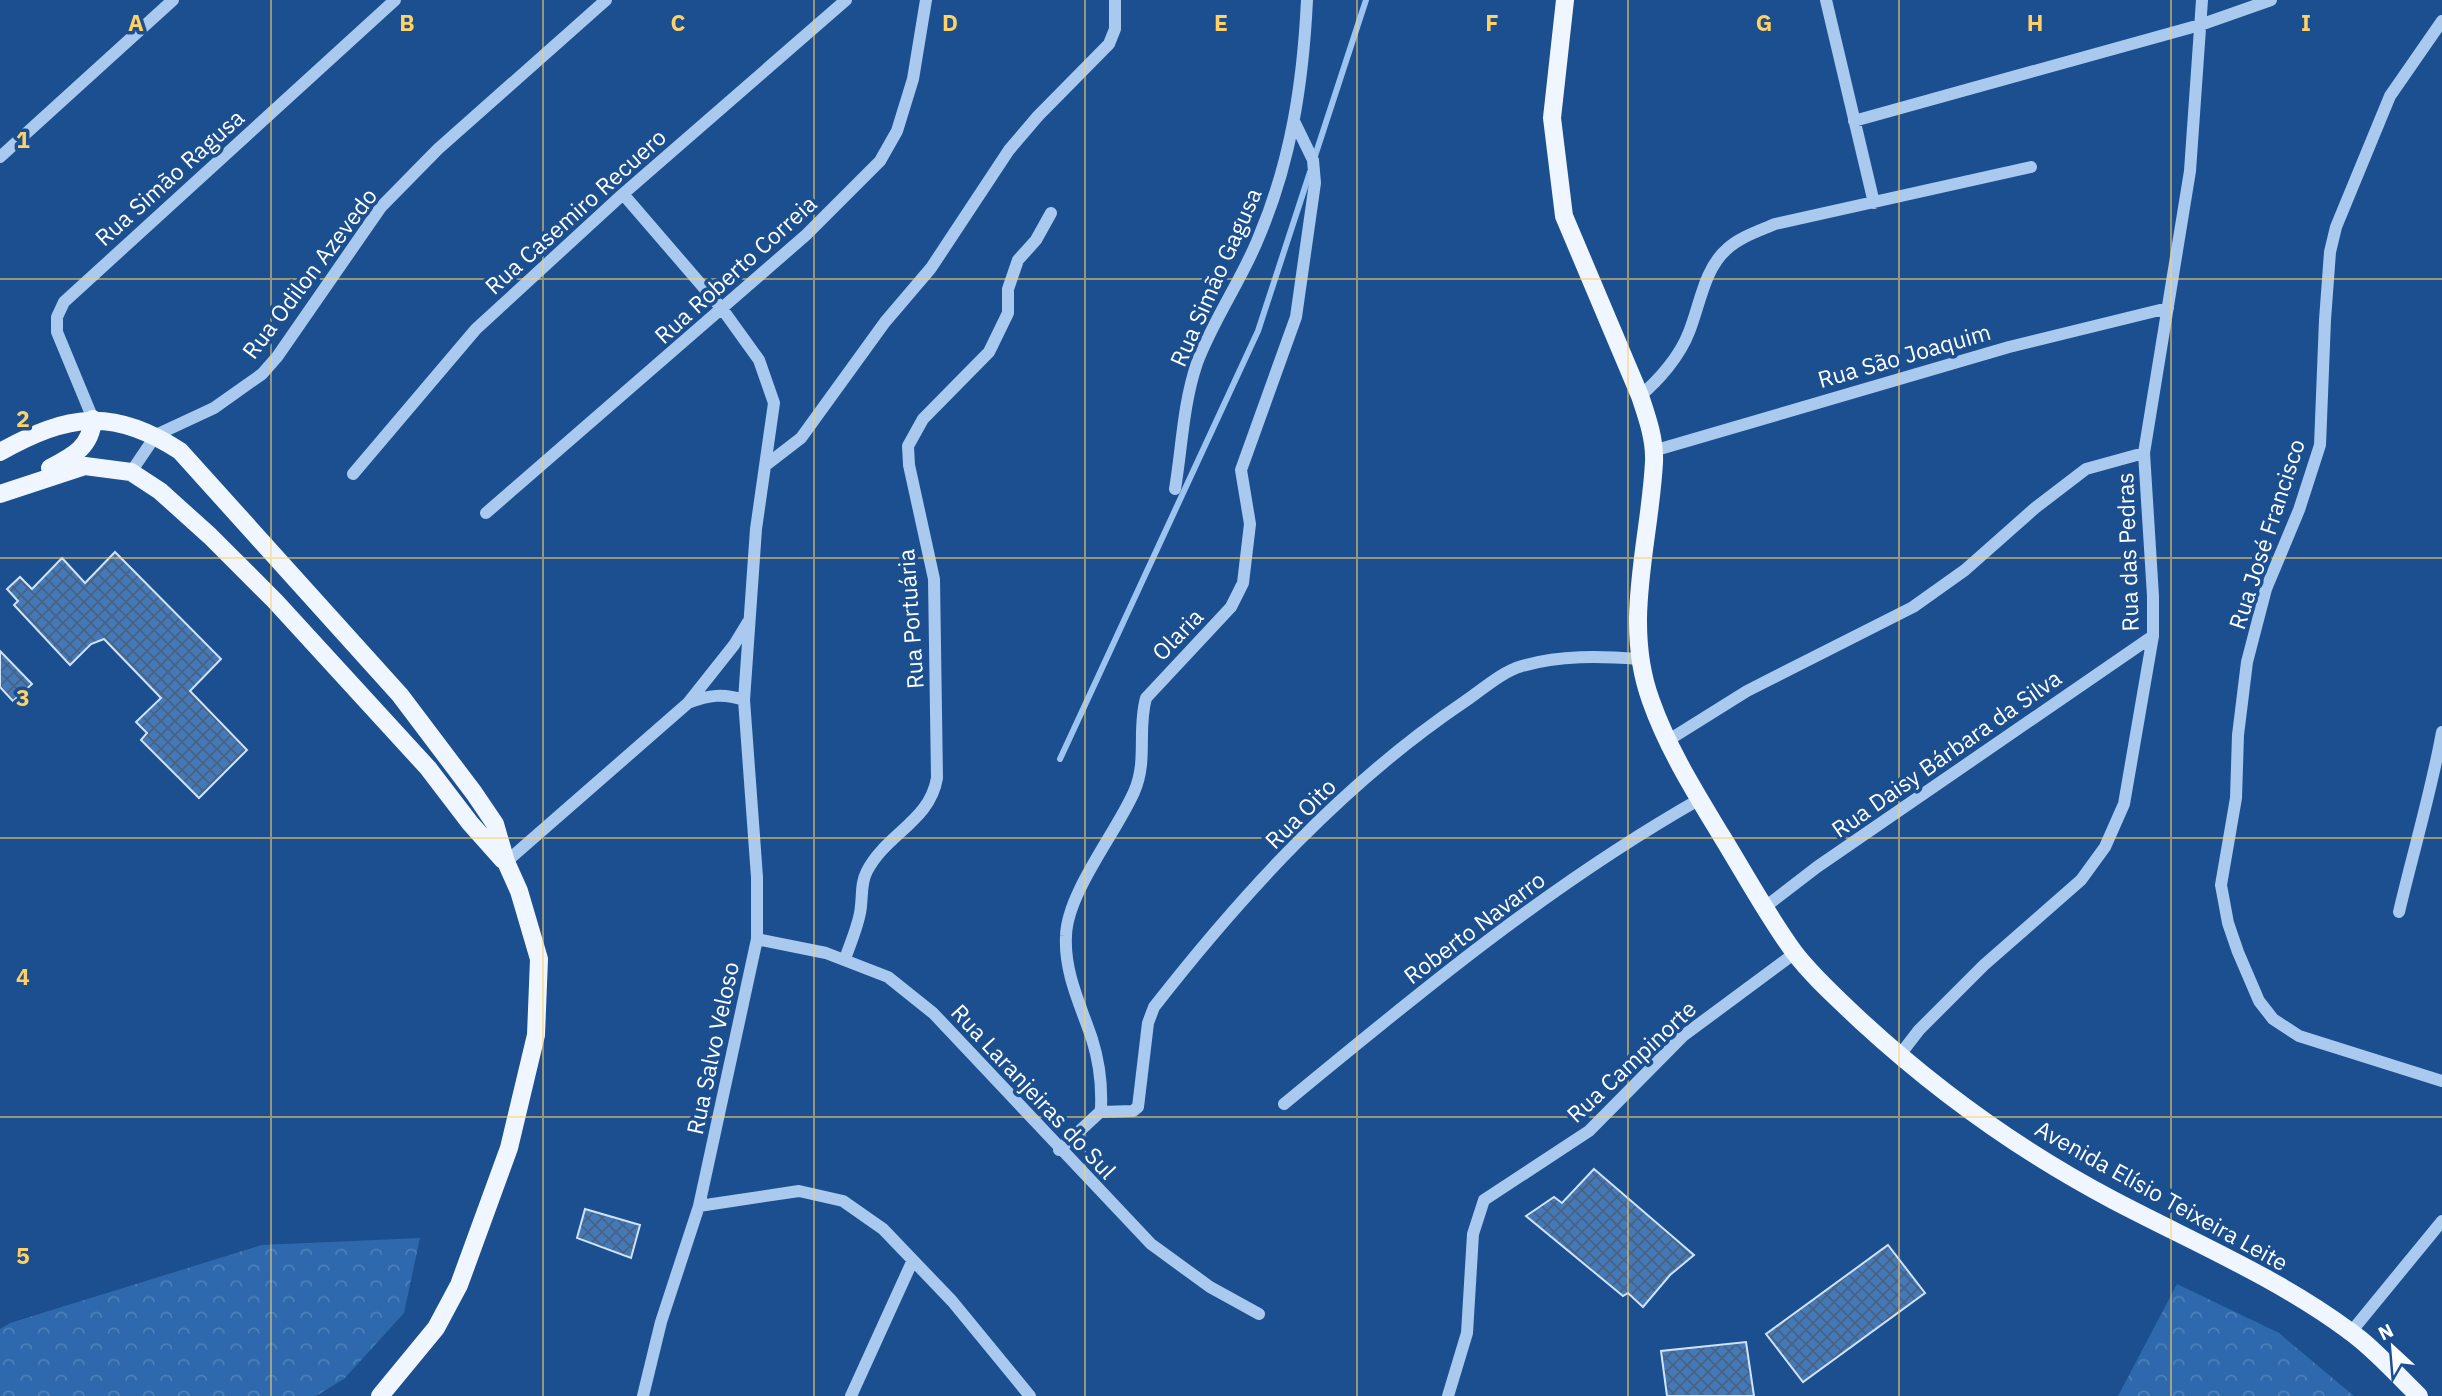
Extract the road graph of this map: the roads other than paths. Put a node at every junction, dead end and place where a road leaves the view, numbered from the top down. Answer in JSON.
{"nodes":[{"id":1,"x":173,"y":0,"type":"edge"},
{"id":2,"x":395,"y":0,"type":"edge"},
{"id":3,"x":606,"y":0,"type":"edge"},
{"id":4,"x":846,"y":0,"type":"edge"},
{"id":5,"x":926,"y":0,"type":"edge"},
{"id":6,"x":1115,"y":0,"type":"edge"},
{"id":7,"x":1307,"y":0,"type":"edge"},
{"id":8,"x":1565,"y":0,"type":"edge"},
{"id":9,"x":1826,"y":0,"type":"edge"},
{"id":10,"x":2202,"y":0,"type":"edge"},
{"id":11,"x":2271,"y":0,"type":"edge"},
{"id":12,"x":2442,"y":22,"type":"edge"},
{"id":13,"x":2200,"y":25,"type":"junction"},
{"id":14,"x":1854,"y":121,"type":"junction"},
{"id":15,"x":1295,"y":123,"type":"junction"},
{"id":16,"x":0,"y":157,"type":"edge"},
{"id":17,"x":2031,"y":167,"type":"dead end"},
{"id":18,"x":623,"y":194,"type":"junction"},
{"id":19,"x":1874,"y":203,"type":"junction"},
{"id":20,"x":1051,"y":214,"type":"dead end"},
{"id":21,"x":2168,"y":308,"type":"junction"},
{"id":22,"x":723,"y":310,"type":"junction"},
{"id":23,"x":1640,"y":396,"type":"junction"},
{"id":24,"x":93,"y":419,"type":"junction"},
{"id":25,"x":156,"y":435,"type":"junction"},
{"id":26,"x":1653,"y":450,"type":"junction"},
{"id":27,"x":0,"y":452,"type":"edge"},
{"id":28,"x":2144,"y":453,"type":"junction"},
{"id":29,"x":766,"y":465,"type":"junction"},
{"id":30,"x":131,"y":472,"type":"junction"},
{"id":31,"x":353,"y":474,"type":"dead end"},
{"id":32,"x":1175,"y":489,"type":"dead end"},
{"id":33,"x":0,"y":494,"type":"edge"},
{"id":34,"x":486,"y":513,"type":"dead end"},
{"id":35,"x":749,"y":620,"type":"junction"},
{"id":36,"x":2152,"y":636,"type":"junction"},
{"id":37,"x":1639,"y":659,"type":"junction"},
{"id":38,"x":744,"y":700,"type":"junction"},
{"id":39,"x":688,"y":703,"type":"junction"},
{"id":40,"x":2442,"y":732,"type":"edge"},
{"id":41,"x":1667,"y":741,"type":"junction"},
{"id":42,"x":1700,"y":799,"type":"junction"},
{"id":43,"x":506,"y":862,"type":"junction"},
{"id":44,"x":1766,"y":907,"type":"junction"},
{"id":45,"x":2399,"y":912,"type":"dead end"},
{"id":46,"x":757,"y":939,"type":"junction"},
{"id":47,"x":1795,"y":953,"type":"junction"},
{"id":48,"x":845,"y":960,"type":"junction"},
{"id":49,"x":1899,"y":1056,"type":"junction"},
{"id":50,"x":2442,"y":1081,"type":"edge"},
{"id":51,"x":1284,"y":1104,"type":"dead end"},
{"id":52,"x":1100,"y":1112,"type":"junction"},
{"id":53,"x":1059,"y":1150,"type":"junction"},
{"id":54,"x":699,"y":1206,"type":"junction"},
{"id":55,"x":2442,"y":1221,"type":"edge"},
{"id":56,"x":912,"y":1262,"type":"junction"},
{"id":57,"x":1259,"y":1314,"type":"dead end"},
{"id":58,"x":2351,"y":1332,"type":"junction"},
{"id":59,"x":380,"y":1396,"type":"edge"},
{"id":60,"x":643,"y":1396,"type":"edge"},
{"id":61,"x":851,"y":1396,"type":"edge"},
{"id":62,"x":1030,"y":1396,"type":"edge"},
{"id":63,"x":1448,"y":1396,"type":"edge"},
{"id":64,"x":2418,"y":1396,"type":"edge"}],
"edges":[{"from":1,"to":16,"type":"street"},
{"from":2,"to":24,"type":"street","name":"Rua Simão Ragusa"},
{"from":3,"to":25,"type":"street","name":"Rua Odilon Azevedo"},
{"from":4,"to":18,"type":"street","name":"Rua Casemiro Recuero"},
{"from":5,"to":22,"type":"street","name":"Rua Roberto Correia"},
{"from":6,"to":29,"type":"street"},
{"from":7,"to":15,"type":"street","name":"Rua Simão Gagusa"},
{"from":8,"to":23,"type":"main road","name":"Avenida Elísio Teixeira Leite"},
{"from":9,"to":14,"type":"street"},
{"from":10,"to":13,"type":"street","name":"Rua das Pedras"},
{"from":11,"to":13,"type":"street"},
{"from":12,"to":50,"type":"street","name":"Rua José Francisco"},
{"from":13,"to":14,"type":"street"},
{"from":13,"to":21,"type":"street","name":"Rua das Pedras"},
{"from":14,"to":19,"type":"street"},
{"from":15,"to":32,"type":"street","name":"Rua Simão Gagusa"},
{"from":15,"to":52,"type":"street","name":"Olaria"},
{"from":17,"to":19,"type":"street"},
{"from":18,"to":22,"type":"street","name":"Rua Salvo Veloso"},
{"from":18,"to":31,"type":"street","name":"Rua Casemiro Recuero"},
{"from":19,"to":23,"type":"street"},
{"from":20,"to":48,"type":"street","name":"Rua Portuária"},
{"from":21,"to":26,"type":"street","name":"Rua São Joaquim"},
{"from":21,"to":28,"type":"street","name":"Rua das Pedras"},
{"from":22,"to":29,"type":"street","name":"Rua Salvo Veloso"},
{"from":22,"to":34,"type":"street","name":"Rua Roberto Correia"},
{"from":23,"to":26,"type":"main road","name":"Avenida Elísio Teixeira Leite"},
{"from":24,"to":25,"type":"main road"},
{"from":24,"to":27,"type":"main road"},
{"from":24,"to":33,"type":"main road"},
{"from":25,"to":30,"type":"street"},
{"from":25,"to":43,"type":"main road"},
{"from":26,"to":37,"type":"main road","name":"Avenida Elísio Teixeira Leite"},
{"from":28,"to":36,"type":"street","name":"Rua das Pedras"},
{"from":28,"to":41,"type":"street"},
{"from":29,"to":35,"type":"street","name":"Rua Salvo Veloso"},
{"from":30,"to":33,"type":"main road"},
{"from":30,"to":43,"type":"main road"},
{"from":35,"to":38,"type":"street","name":"Rua Salvo Veloso"},
{"from":35,"to":39,"type":"street"},
{"from":36,"to":44,"type":"street","name":"Rua Daisy Bárbara da Silva"},
{"from":36,"to":49,"type":"street","name":"Rua das Pedras"},
{"from":37,"to":41,"type":"main road","name":"Avenida Elísio Teixeira Leite"},
{"from":37,"to":52,"type":"street","name":"Rua Oito"},
{"from":38,"to":39,"type":"street"},
{"from":38,"to":46,"type":"street","name":"Rua Salvo Veloso"},
{"from":39,"to":43,"type":"street"},
{"from":40,"to":45,"type":"street"},
{"from":41,"to":42,"type":"main road","name":"Avenida Elísio Teixeira Leite"},
{"from":42,"to":44,"type":"main road","name":"Avenida Elísio Teixeira Leite"},
{"from":42,"to":51,"type":"street","name":"Roberto Navarro"},
{"from":43,"to":59,"type":"main road"},
{"from":44,"to":47,"type":"main road","name":"Avenida Elísio Teixeira Leite"},
{"from":46,"to":48,"type":"street","name":"Rua Laranjeiras do Sul"},
{"from":46,"to":54,"type":"street","name":"Rua Salvo Veloso"},
{"from":47,"to":49,"type":"main road","name":"Avenida Elísio Teixeira Leite"},
{"from":47,"to":63,"type":"street","name":"Rua Campinorte"},
{"from":48,"to":53,"type":"street","name":"Rua Laranjeiras do Sul"},
{"from":49,"to":58,"type":"main road","name":"Avenida Elísio Teixeira Leite"},
{"from":52,"to":53,"type":"street"},
{"from":53,"to":57,"type":"street","name":"Rua Laranjeiras do Sul"},
{"from":54,"to":56,"type":"street"},
{"from":54,"to":60,"type":"street","name":"Rua Salvo Veloso"},
{"from":55,"to":58,"type":"street"},
{"from":56,"to":61,"type":"street"},
{"from":56,"to":62,"type":"street"},
{"from":58,"to":64,"type":"main road","name":"Avenida Elísio Teixeira Leite"}]}
